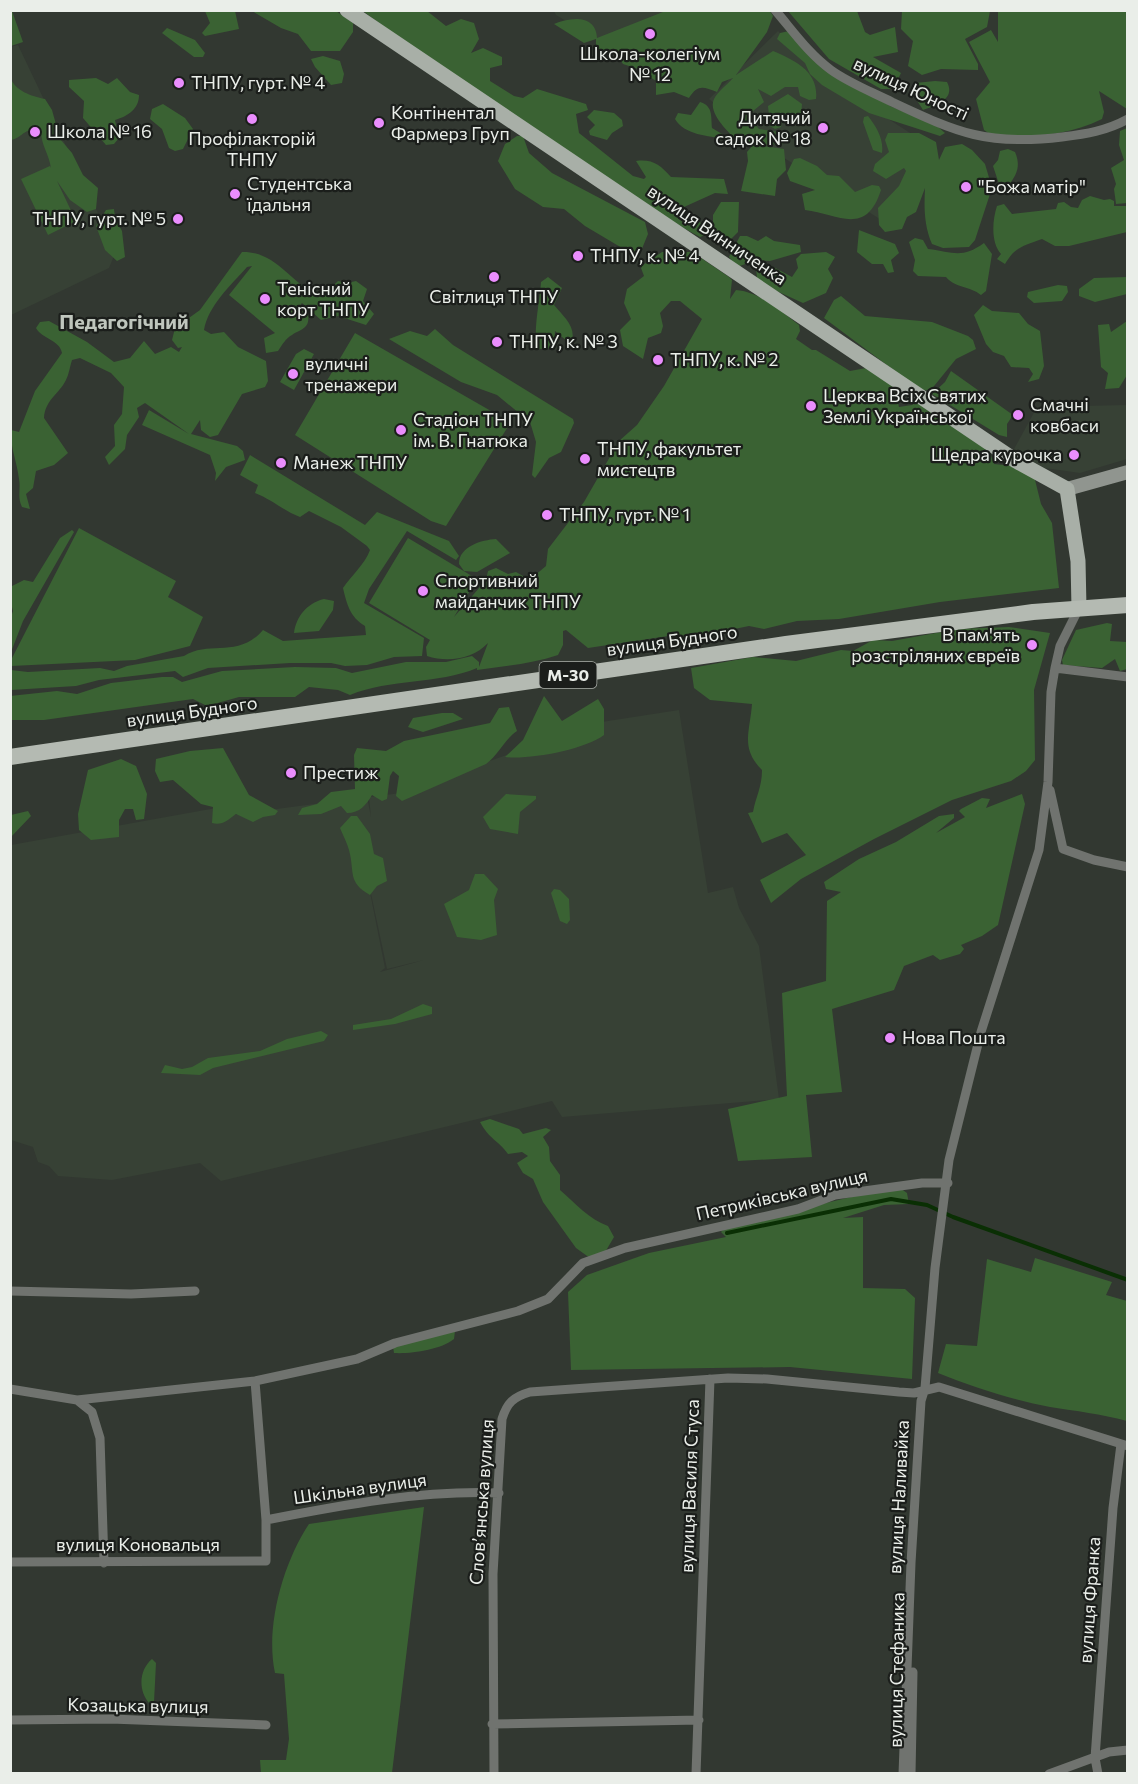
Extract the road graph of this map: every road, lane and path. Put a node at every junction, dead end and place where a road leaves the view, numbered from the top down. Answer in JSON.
{"nodes":[{"id":1,"x":347,"y":10,"type":"edge"},
{"id":2,"x":775,"y":10,"type":"edge"},
{"id":3,"x":1128,"y":119,"type":"edge"},
{"id":4,"x":1128,"y":472,"type":"edge"},
{"id":5,"x":1067,"y":489,"type":"junction"},
{"id":6,"x":1128,"y":605,"type":"edge"},
{"id":7,"x":1079,"y":608,"type":"junction"},
{"id":8,"x":1055,"y":668,"type":"junction"},
{"id":9,"x":1128,"y":677,"type":"edge"},
{"id":10,"x":10,"y":757,"type":"edge"},
{"id":11,"x":1048,"y":782,"type":"junction"},
{"id":12,"x":1128,"y":867,"type":"edge"},
{"id":13,"x":948,"y":1183,"type":"junction"},
{"id":14,"x":10,"y":1291,"type":"edge"},
{"id":15,"x":195,"y":1291,"type":"dead end"},
{"id":16,"x":710,"y":1379,"type":"junction"},
{"id":17,"x":255,"y":1381,"type":"junction"},
{"id":18,"x":925,"y":1388,"type":"junction"},
{"id":19,"x":10,"y":1389,"type":"edge"},
{"id":20,"x":77,"y":1400,"type":"junction"},
{"id":21,"x":1124,"y":1445,"type":"edge"},
{"id":22,"x":499,"y":1493,"type":"junction"},
{"id":23,"x":266,"y":1520,"type":"junction"},
{"id":24,"x":10,"y":1562,"type":"edge"},
{"id":25,"x":104,"y":1563,"type":"junction"},
{"id":26,"x":10,"y":1720,"type":"edge"},
{"id":27,"x":699,"y":1720,"type":"junction"},
{"id":28,"x":492,"y":1724,"type":"junction"},
{"id":29,"x":266,"y":1725,"type":"dead end"},
{"id":30,"x":1128,"y":1750,"type":"edge"},
{"id":31,"x":1095,"y":1758,"type":"junction"},
{"id":32,"x":494,"y":1773,"type":"edge"},
{"id":33,"x":696,"y":1773,"type":"edge"},
{"id":34,"x":903,"y":1773,"type":"edge"},
{"id":35,"x":911,"y":1773,"type":"edge"},
{"id":36,"x":1049,"y":1773,"type":"edge"},
{"id":37,"x":1098,"y":1773,"type":"edge"}],
"edges":[{"from":1,"to":5,"type":"main road","name":"вулиця Винниченка"},
{"from":2,"to":3,"type":"street","name":"вулиця Юності"},
{"from":4,"to":5,"type":"main road"},
{"from":5,"to":7,"type":"main road"},
{"from":6,"to":7,"type":"highway","name":"вулиця Будного","number":"М-30"},
{"from":7,"to":8,"type":"street"},
{"from":7,"to":10,"type":"highway","name":"вулиця Будного","number":"М-30"},
{"from":8,"to":9,"type":"street"},
{"from":8,"to":11,"type":"street"},
{"from":11,"to":12,"type":"street"},
{"from":11,"to":13,"type":"street","name":"вулиця Наливайка"},
{"from":13,"to":17,"type":"street","name":"Петриківська вулиця"},
{"from":13,"to":18,"type":"street","name":"вулиця Наливайка"},
{"from":14,"to":15,"type":"street"},
{"from":16,"to":18,"type":"street","name":"вулиця Василя Стуса"},
{"from":16,"to":22,"type":"street","name":"Словʼянська вулиця"},
{"from":16,"to":27,"type":"street","name":"вулиця Василя Стуса"},
{"from":17,"to":20,"type":"street","name":"Петриківська вулиця"},
{"from":17,"to":23,"type":"street"},
{"from":18,"to":21,"type":"street","name":"вулиця Василя Стуса"},
{"from":18,"to":34,"type":"street","name":"вулиця Наливайка"},
{"from":18,"to":35,"type":"street","name":"вулиця Стефаника"},
{"from":19,"to":20,"type":"street","name":"Петриківська вулиця"},
{"from":20,"to":25,"type":"street"},
{"from":21,"to":31,"type":"street","name":"вулиця Франка"},
{"from":22,"to":23,"type":"street","name":"Шкільна вулиця"},
{"from":22,"to":28,"type":"street","name":"Словʼянська вулиця"},
{"from":23,"to":25,"type":"street","name":"вулиця Коновальця"},
{"from":24,"to":25,"type":"street","name":"вулиця Коновальця"},
{"from":26,"to":29,"type":"street","name":"Козацька вулиця"},
{"from":27,"to":28,"type":"street"},
{"from":27,"to":33,"type":"street","name":"вулиця Василя Стуса"},
{"from":28,"to":32,"type":"street","name":"Словʼянська вулиця"},
{"from":30,"to":31,"type":"street"},
{"from":31,"to":36,"type":"street"},
{"from":31,"to":37,"type":"street","name":"вулиця Франка"}]}
